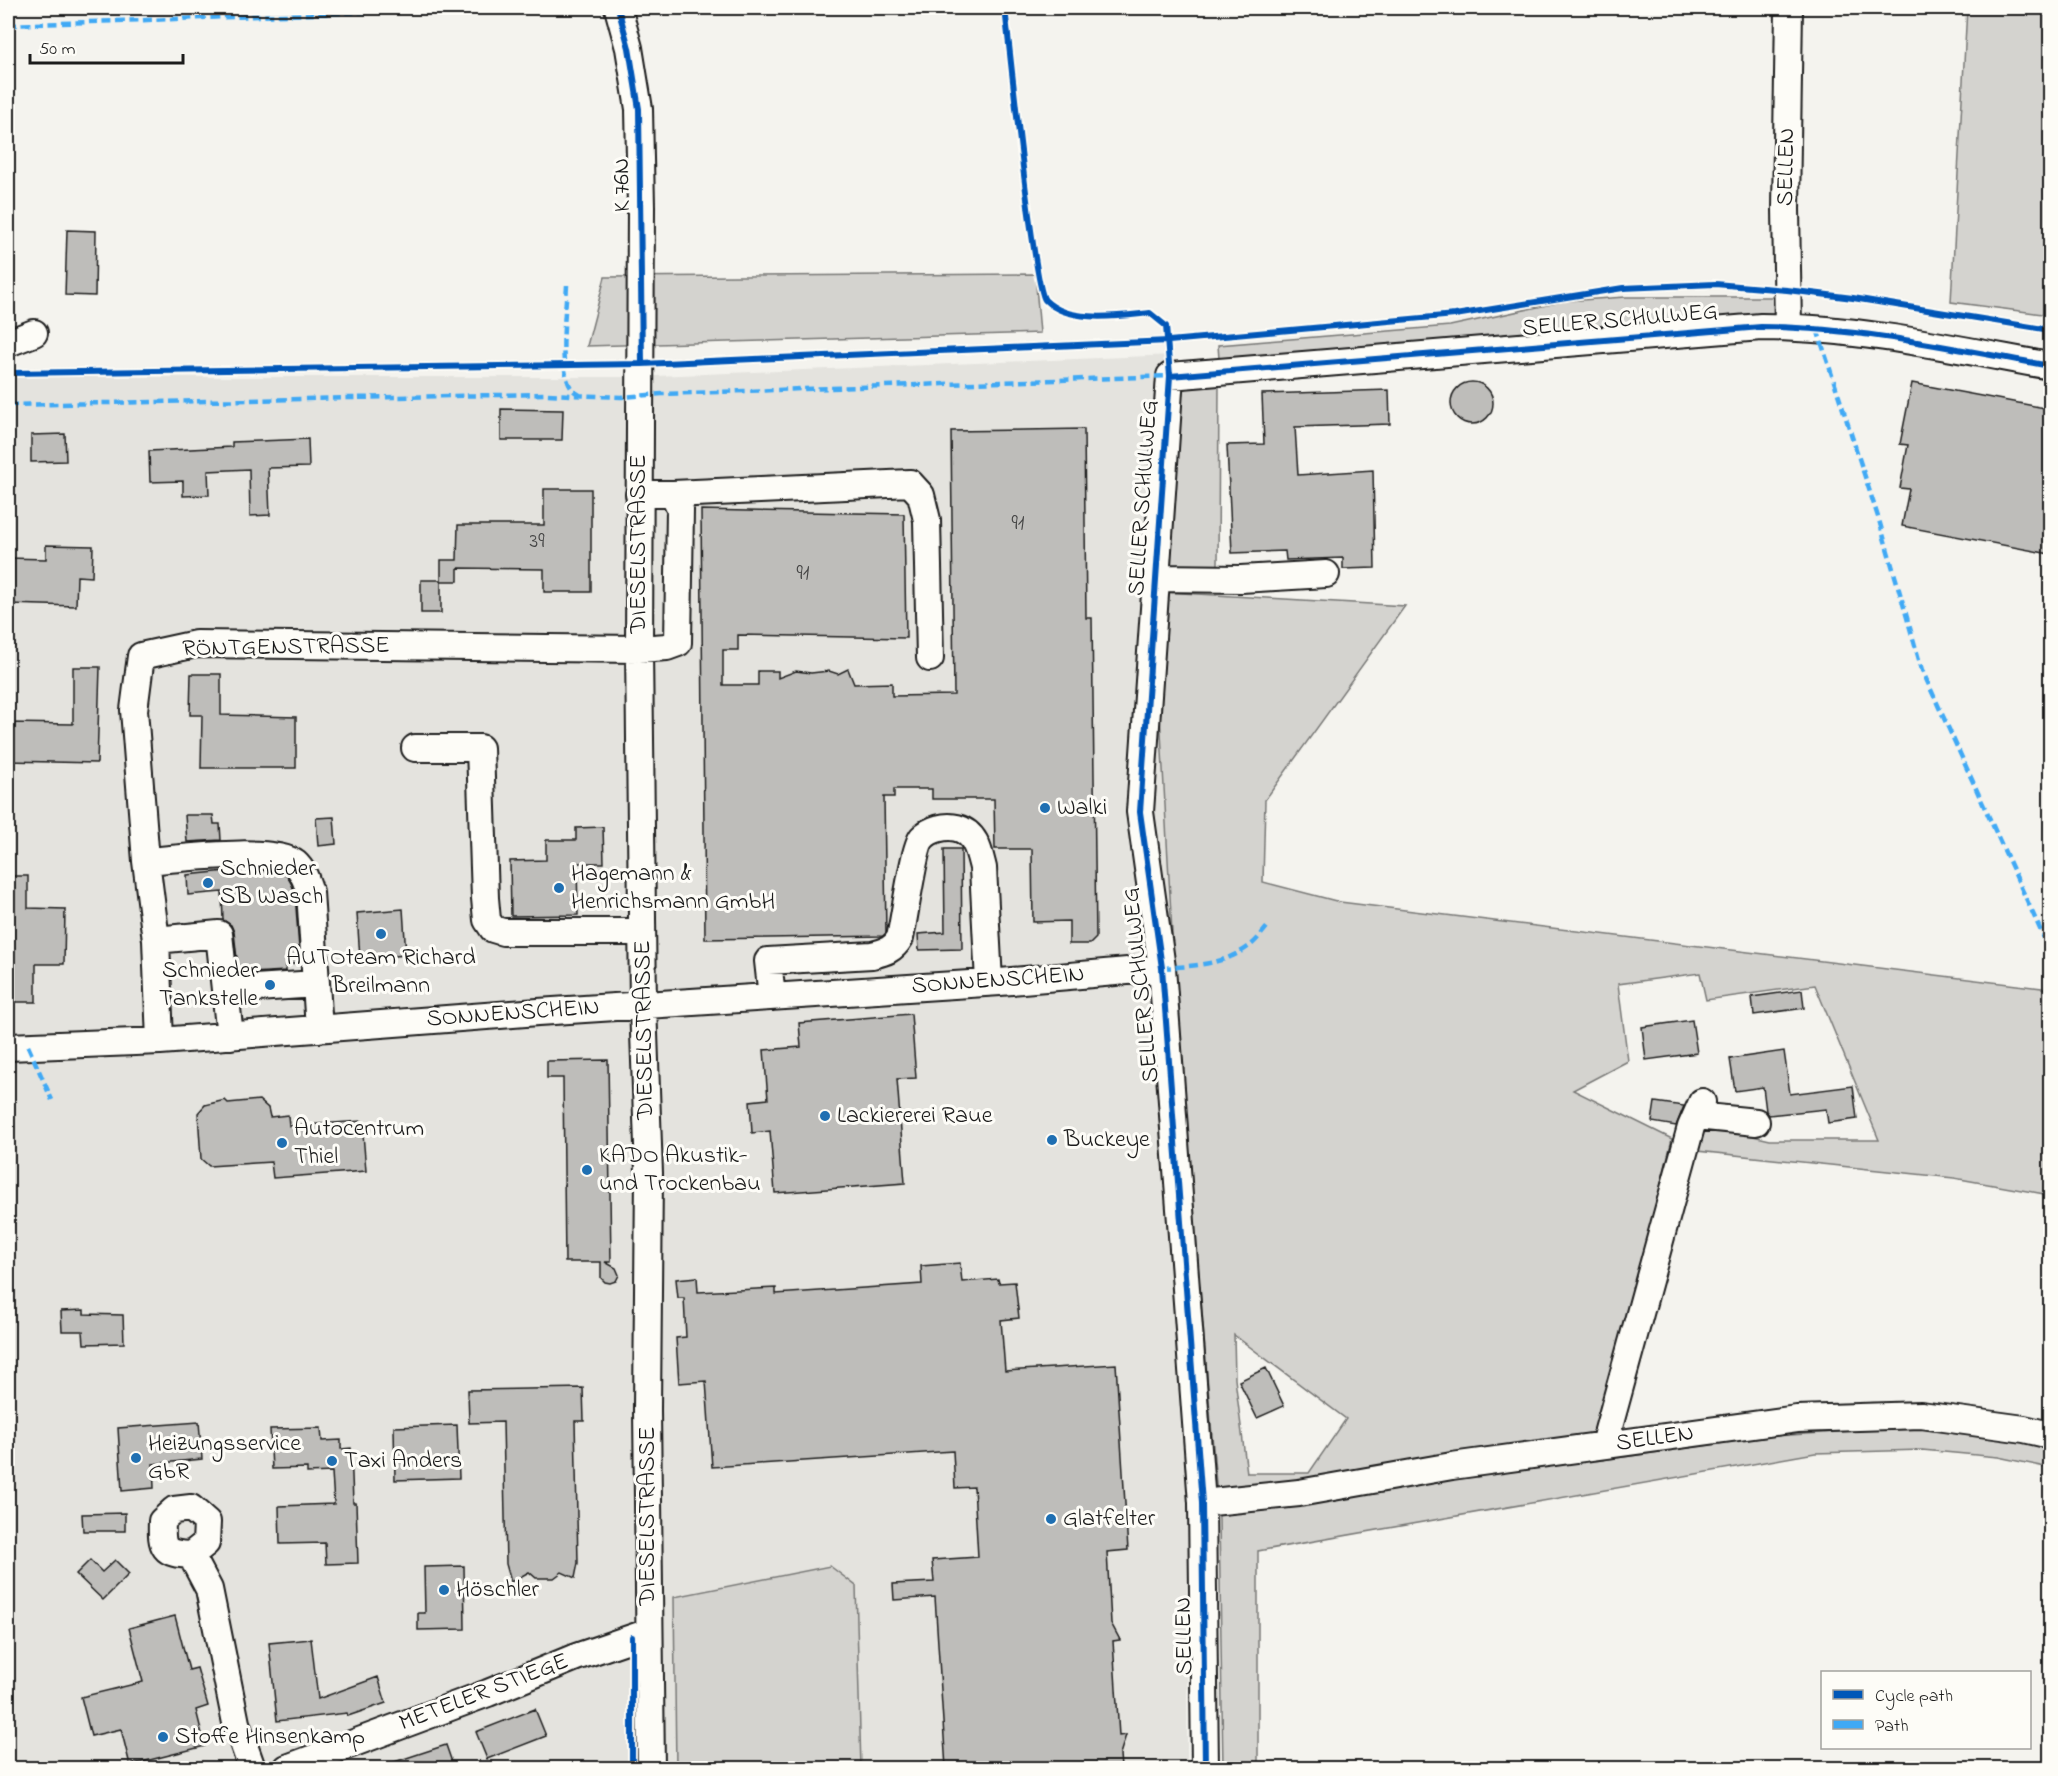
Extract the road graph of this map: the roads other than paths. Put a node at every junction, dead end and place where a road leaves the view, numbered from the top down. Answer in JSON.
{"nodes":[{"id":1,"x":618,"y":8,"type":"edge"},
{"id":2,"x":1789,"y":8,"type":"edge"},
{"id":3,"x":1788,"y":327,"type":"junction"},
{"id":4,"x":34,"y":333,"type":"dead end"},
{"id":5,"x":8,"y":343,"type":"edge"},
{"id":6,"x":642,"y":364,"type":"joint"},
{"id":7,"x":2050,"y":366,"type":"edge"},
{"id":8,"x":639,"y":494,"type":"junction"},
{"id":9,"x":673,"y":494,"type":"junction"},
{"id":10,"x":1326,"y":573,"type":"dead end"},
{"id":11,"x":1156,"y":578,"type":"junction"},
{"id":12,"x":639,"y":649,"type":"junction"},
{"id":13,"x":930,"y":658,"type":"dead end"},
{"id":14,"x":415,"y":748,"type":"dead end"},
{"id":15,"x":146,"y":861,"type":"junction"},
{"id":16,"x":642,"y":932,"type":"junction"},
{"id":17,"x":156,"y":940,"type":"junction"},
{"id":18,"x":1162,"y":968,"type":"junction"},
{"id":19,"x":990,"y":982,"type":"junction"},
{"id":20,"x":317,"y":989,"type":"junction"},
{"id":21,"x":227,"y":994,"type":"junction"},
{"id":22,"x":772,"y":997,"type":"junction"},
{"id":23,"x":643,"y":1005,"type":"junction"},
{"id":24,"x":319,"y":1029,"type":"junction"},
{"id":25,"x":230,"y":1036,"type":"junction"},
{"id":26,"x":160,"y":1041,"type":"junction"},
{"id":27,"x":8,"y":1047,"type":"edge"},
{"id":28,"x":1756,"y":1122,"type":"dead end"},
{"id":29,"x":2050,"y":1434,"type":"edge"},
{"id":30,"x":1604,"y":1445,"type":"junction"},
{"id":31,"x":1202,"y":1503,"type":"junction"},
{"id":32,"x":191,"y":1555,"type":"dead end"},
{"id":33,"x":649,"y":1632,"type":"junction"},
{"id":34,"x":299,"y":1767,"type":"edge"},
{"id":35,"x":252,"y":1768,"type":"edge"},
{"id":36,"x":651,"y":1768,"type":"edge"},
{"id":37,"x":1204,"y":1768,"type":"edge"}],
"edges":[{"from":1,"to":6,"type":"street","name":"K 76N","number":"K 76n"},
{"from":2,"to":3,"type":"street","name":"SELLEN"},
{"from":3,"to":7,"type":"street","name":"SELLER SCHULWEG"},
{"from":3,"to":11,"type":"street","name":"SELLER SCHULWEG"},
{"from":4,"to":5,"type":"street"},
{"from":6,"to":8,"type":"street","name":"DIESELSTRASSE"},
{"from":8,"to":9,"type":"street"},
{"from":8,"to":12,"type":"street","name":"DIESELSTRASSE"},
{"from":9,"to":12,"type":"street"},
{"from":9,"to":13,"type":"street"},
{"from":10,"to":11,"type":"street"},
{"from":11,"to":18,"type":"street","name":"SELLER SCHULWEG"},
{"from":12,"to":15,"type":"street","name":"RÖNTGENSTRASSE"},
{"from":12,"to":16,"type":"street","name":"DIESELSTRASSE"},
{"from":14,"to":16,"type":"street"},
{"from":15,"to":17,"type":"street","name":"RÖNTGENSTRASSE"},
{"from":15,"to":20,"type":"street"},
{"from":16,"to":23,"type":"street","name":"DIESELSTRASSE"},
{"from":17,"to":21,"type":"street"},
{"from":17,"to":26,"type":"street","name":"RÖNTGENSTRASSE"},
{"from":18,"to":19,"type":"street","name":"SONNENSCHEIN"},
{"from":18,"to":31,"type":"street","name":"SELLER SCHULWEG"},
{"from":19,"to":22,"type":"street","name":"SONNENSCHEIN"},
{"from":19,"to":22,"type":"street"},
{"from":20,"to":21,"type":"street"},
{"from":20,"to":24,"type":"street"},
{"from":21,"to":25,"type":"street"},
{"from":22,"to":23,"type":"street","name":"SONNENSCHEIN"},
{"from":23,"to":24,"type":"street","name":"SONNENSCHEIN"},
{"from":23,"to":33,"type":"street","name":"DIESELSTRASSE"},
{"from":24,"to":25,"type":"street","name":"SONNENSCHEIN"},
{"from":25,"to":26,"type":"street","name":"SONNENSCHEIN"},
{"from":26,"to":27,"type":"street","name":"SONNENSCHEIN"},
{"from":28,"to":30,"type":"street"},
{"from":29,"to":30,"type":"street","name":"SELLEN"},
{"from":30,"to":31,"type":"street","name":"SELLEN"},
{"from":31,"to":37,"type":"street","name":"SELLEN"},
{"from":32,"to":35,"type":"street"},
{"from":33,"to":34,"type":"street","name":"METELER STIEGE"},
{"from":33,"to":36,"type":"street","name":"DIESELSTRASSE"}]}
